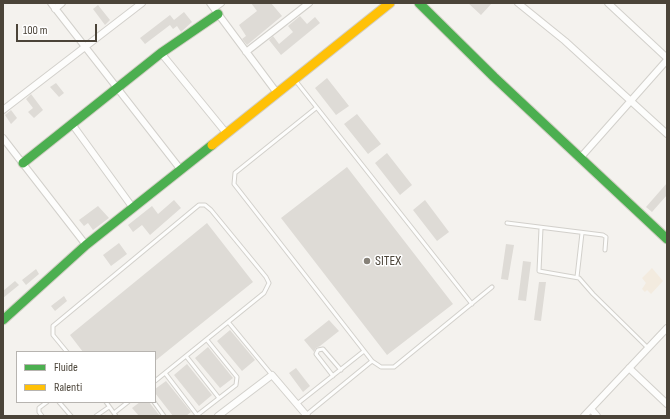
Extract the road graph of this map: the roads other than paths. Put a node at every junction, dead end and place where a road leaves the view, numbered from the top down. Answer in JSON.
{"nodes":[{"id":1,"x":51,"y":3,"type":"edge"},
{"id":2,"x":62,"y":3,"type":"edge"},
{"id":3,"x":142,"y":3,"type":"edge"},
{"id":4,"x":221,"y":3,"type":"edge"},
{"id":5,"x":309,"y":3,"type":"edge"},
{"id":6,"x":390,"y":3,"type":"edge"},
{"id":7,"x":419,"y":3,"type":"edge"},
{"id":8,"x":518,"y":3,"type":"edge"},
{"id":9,"x":608,"y":3,"type":"edge"},
{"id":10,"x":214,"y":8,"type":"edge"},
{"id":11,"x":55,"y":9,"type":"junction"},
{"id":12,"x":85,"y":47,"type":"junction"},
{"id":13,"x":246,"y":52,"type":"junction"},
{"id":14,"x":161,"y":54,"type":"junction"},
{"id":15,"x":667,"y":59,"type":"edge"},
{"id":16,"x":294,"y":78,"type":"junction"},
{"id":17,"x":116,"y":89,"type":"junction"},
{"id":18,"x":276,"y":93,"type":"junction"},
{"id":19,"x":631,"y":102,"type":"junction"},
{"id":20,"x":316,"y":108,"type":"junction"},
{"id":21,"x":3,"y":110,"type":"edge"},
{"id":22,"x":72,"y":124,"type":"junction"},
{"id":23,"x":227,"y":134,"type":"junction"},
{"id":24,"x":667,"y":134,"type":"edge"},
{"id":25,"x":3,"y":138,"type":"edge"},
{"id":26,"x":581,"y":157,"type":"junction"},
{"id":27,"x":23,"y":163,"type":"junction"},
{"id":28,"x":181,"y":170,"type":"junction"},
{"id":29,"x":133,"y":208,"type":"junction"},
{"id":30,"x":507,"y":223,"type":"dead end"},
{"id":31,"x":541,"y":228,"type":"junction"},
{"id":32,"x":582,"y":233,"type":"junction"},
{"id":33,"x":667,"y":239,"type":"edge"},
{"id":34,"x":86,"y":245,"type":"junction"},
{"id":35,"x":605,"y":250,"type":"dead end"},
{"id":36,"x":577,"y":277,"type":"junction"},
{"id":37,"x":492,"y":287,"type":"dead end"},
{"id":38,"x":472,"y":304,"type":"junction"},
{"id":39,"x":3,"y":320,"type":"edge"},
{"id":40,"x":229,"y":323,"type":"junction"},
{"id":41,"x":667,"y":328,"type":"edge"},
{"id":42,"x":208,"y":340,"type":"junction"},
{"id":43,"x":648,"y":348,"type":"junction"},
{"id":44,"x":65,"y":351,"type":"edge"},
{"id":45,"x":364,"y":351,"type":"junction"},
{"id":46,"x":186,"y":356,"type":"junction"},
{"id":47,"x":372,"y":361,"type":"junction"},
{"id":48,"x":629,"y":368,"type":"junction"},
{"id":49,"x":341,"y":370,"type":"junction"},
{"id":50,"x":165,"y":373,"type":"junction"},
{"id":51,"x":272,"y":375,"type":"junction"},
{"id":52,"x":334,"y":376,"type":"junction"},
{"id":53,"x":156,"y":380,"type":"edge"},
{"id":54,"x":218,"y":398,"type":"junction"},
{"id":55,"x":46,"y":403,"type":"edge"},
{"id":56,"x":60,"y":403,"type":"edge"},
{"id":57,"x":107,"y":403,"type":"edge"},
{"id":58,"x":127,"y":403,"type":"edge"},
{"id":59,"x":155,"y":403,"type":"edge"},
{"id":60,"x":297,"y":404,"type":"junction"},
{"id":61,"x":667,"y":404,"type":"edge"},
{"id":62,"x":109,"y":407,"type":"junction"},
{"id":63,"x":591,"y":409,"type":"junction"},
{"id":64,"x":115,"y":414,"type":"edge"},
{"id":65,"x":197,"y":415,"type":"edge"},
{"id":66,"x":306,"y":415,"type":"edge"},
{"id":67,"x":42,"y":416,"type":"edge"},
{"id":68,"x":71,"y":416,"type":"edge"},
{"id":69,"x":96,"y":416,"type":"edge"},
{"id":70,"x":164,"y":416,"type":"edge"},
{"id":71,"x":218,"y":416,"type":"edge"},
{"id":72,"x":584,"y":416,"type":"edge"},
{"id":73,"x":597,"y":416,"type":"edge"}],
"edges":[{"from":1,"to":11,"type":"street"},
{"from":2,"to":11,"type":"street"},
{"from":3,"to":12,"type":"street"},
{"from":4,"to":10,"type":"street"},
{"from":5,"to":13,"type":"street"},
{"from":6,"to":16,"type":"street"},
{"from":7,"to":26,"type":"street"},
{"from":8,"to":19,"type":"street"},
{"from":9,"to":15,"type":"street"},
{"from":10,"to":13,"type":"street"},
{"from":10,"to":14,"type":"street"},
{"from":11,"to":12,"type":"street"},
{"from":12,"to":17,"type":"street"},
{"from":12,"to":21,"type":"street"},
{"from":13,"to":18,"type":"street"},
{"from":14,"to":17,"type":"street"},
{"from":14,"to":23,"type":"street"},
{"from":15,"to":19,"type":"street"},
{"from":16,"to":18,"type":"street"},
{"from":16,"to":20,"type":"lane"},
{"from":17,"to":22,"type":"street"},
{"from":17,"to":28,"type":"street"},
{"from":18,"to":23,"type":"street"},
{"from":19,"to":24,"type":"street"},
{"from":19,"to":26,"type":"street"},
{"from":20,"to":38,"type":"lane"},
{"from":20,"to":45,"type":"lane"},
{"from":22,"to":27,"type":"street"},
{"from":22,"to":29,"type":"street"},
{"from":23,"to":28,"type":"street"},
{"from":25,"to":27,"type":"street"},
{"from":26,"to":33,"type":"street"},
{"from":27,"to":34,"type":"street"},
{"from":28,"to":29,"type":"street"},
{"from":29,"to":34,"type":"street"},
{"from":30,"to":31,"type":"lane"},
{"from":31,"to":32,"type":"lane"},
{"from":31,"to":36,"type":"lane"},
{"from":32,"to":35,"type":"lane"},
{"from":32,"to":36,"type":"lane"},
{"from":34,"to":39,"type":"street"},
{"from":36,"to":43,"type":"lane"},
{"from":37,"to":38,"type":"lane"},
{"from":38,"to":47,"type":"lane"},
{"from":40,"to":42,"type":"lane"},
{"from":40,"to":44,"type":"lane"},
{"from":40,"to":51,"type":"lane"},
{"from":41,"to":43,"type":"street"},
{"from":42,"to":46,"type":"lane"},
{"from":42,"to":54,"type":"lane"},
{"from":43,"to":48,"type":"street"},
{"from":45,"to":47,"type":"lane"},
{"from":45,"to":49,"type":"lane"},
{"from":46,"to":50,"type":"lane"},
{"from":46,"to":54,"type":"lane"},
{"from":47,"to":66,"type":"lane"},
{"from":48,"to":61,"type":"street"},
{"from":48,"to":63,"type":"street"},
{"from":49,"to":52,"type":"lane"},
{"from":49,"to":52,"type":"lane"},
{"from":50,"to":53,"type":"lane"},
{"from":50,"to":65,"type":"lane"},
{"from":51,"to":60,"type":"street"},
{"from":51,"to":71,"type":"street"},
{"from":52,"to":60,"type":"lane"},
{"from":54,"to":65,"type":"lane"},
{"from":55,"to":67,"type":"lane"},
{"from":56,"to":68,"type":"lane"},
{"from":57,"to":62,"type":"lane"},
{"from":58,"to":64,"type":"lane"},
{"from":59,"to":70,"type":"lane"},
{"from":60,"to":66,"type":"street"},
{"from":62,"to":64,"type":"lane"},
{"from":62,"to":69,"type":"lane"},
{"from":63,"to":72,"type":"street"},
{"from":63,"to":73,"type":"street"}]}
